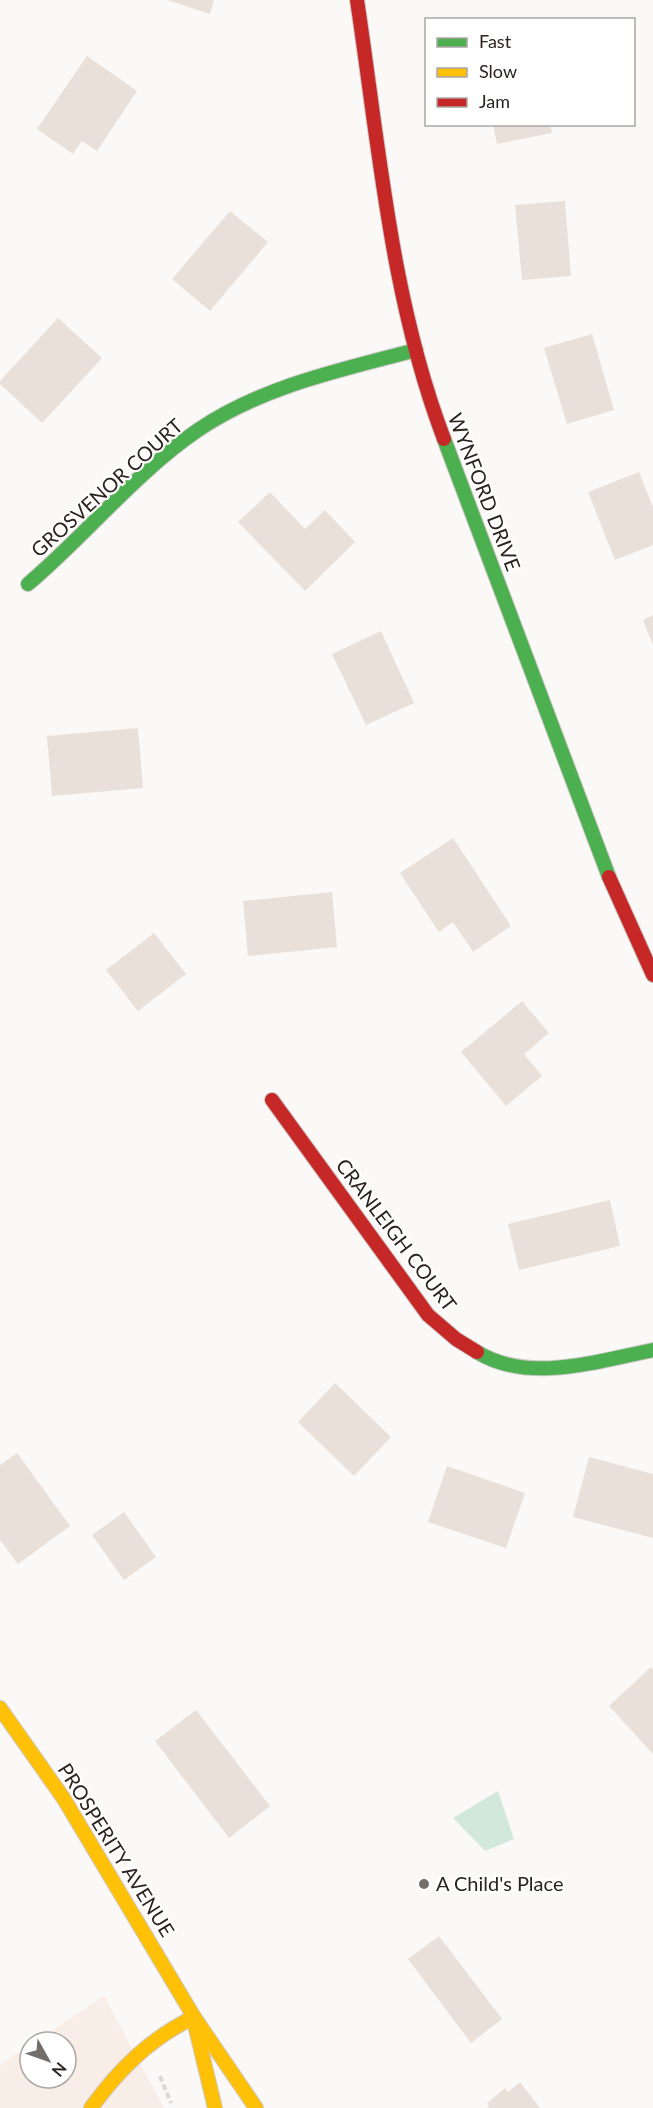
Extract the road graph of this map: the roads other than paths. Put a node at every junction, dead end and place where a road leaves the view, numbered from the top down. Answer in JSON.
{"nodes":[{"id":1,"x":357,"y":0,"type":"edge"},
{"id":2,"x":416,"y":350,"type":"junction"},
{"id":3,"x":28,"y":584,"type":"dead end"},
{"id":4,"x":653,"y":975,"type":"edge"},
{"id":5,"x":272,"y":1100,"type":"dead end"},
{"id":6,"x":653,"y":1350,"type":"edge"},
{"id":7,"x":0,"y":1708,"type":"edge"},
{"id":8,"x":194,"y":2017,"type":"junction"},
{"id":9,"x":91,"y":2108,"type":"edge"},
{"id":10,"x":215,"y":2108,"type":"edge"},
{"id":11,"x":256,"y":2108,"type":"edge"}],
"edges":[{"from":1,"to":2,"type":"street","name":"WYNFORD DRIVE"},
{"from":2,"to":3,"type":"street","name":"GROSVENOR COURT"},
{"from":2,"to":4,"type":"street","name":"WYNFORD DRIVE"},
{"from":5,"to":6,"type":"street","name":"CRANLEIGH COURT"},
{"from":7,"to":8,"type":"street","name":"PROSPERITY AVENUE"},
{"from":8,"to":9,"type":"street"},
{"from":8,"to":10,"type":"street","name":"PROSPERITY AVENUE"},
{"from":8,"to":11,"type":"street","name":"PROSPERITY AVENUE"}]}
